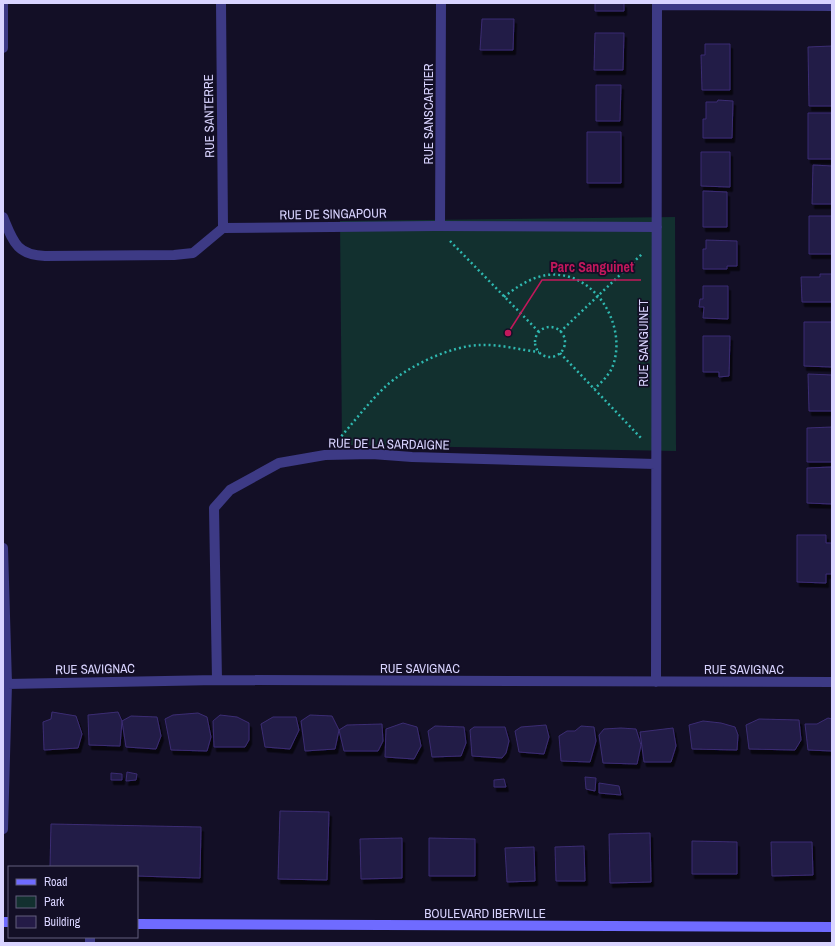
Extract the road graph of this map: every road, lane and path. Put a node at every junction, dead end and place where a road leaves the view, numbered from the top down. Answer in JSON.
{"nodes":[{"id":1,"x":3,"y":3,"type":"edge"},
{"id":2,"x":221,"y":3,"type":"edge"},
{"id":3,"x":441,"y":3,"type":"edge"},
{"id":4,"x":657,"y":4,"type":"edge"},
{"id":5,"x":832,"y":6,"type":"edge"},
{"id":6,"x":3,"y":48,"type":"edge"},
{"id":7,"x":3,"y":217,"type":"edge"},
{"id":8,"x":438,"y":226,"type":"junction"},
{"id":9,"x":657,"y":227,"type":"junction"},
{"id":10,"x":224,"y":228,"type":"junction"},
{"id":11,"x":657,"y":240,"type":"junction"},
{"id":12,"x":598,"y":296,"type":"junction"},
{"id":13,"x":504,"y":297,"type":"junction"},
{"id":14,"x":539,"y":332,"type":"junction"},
{"id":15,"x":560,"y":332,"type":"junction"},
{"id":16,"x":539,"y":352,"type":"junction"},
{"id":17,"x":560,"y":353,"type":"junction"},
{"id":18,"x":594,"y":389,"type":"junction"},
{"id":19,"x":656,"y":453,"type":"junction"},
{"id":20,"x":325,"y":456,"type":"junction"},
{"id":21,"x":656,"y":464,"type":"junction"},
{"id":22,"x":3,"y":548,"type":"edge"},
{"id":23,"x":217,"y":680,"type":"junction"},
{"id":24,"x":656,"y":682,"type":"junction"},
{"id":25,"x":832,"y":682,"type":"edge"},
{"id":26,"x":7,"y":684,"type":"junction"},
{"id":27,"x":3,"y":829,"type":"edge"},
{"id":28,"x":138,"y":924,"type":"edge"},
{"id":29,"x":832,"y":927,"type":"edge"}],
"edges":[{"from":1,"to":6,"type":"street"},
{"from":2,"to":10,"type":"street","name":"RUE SANTERRE"},
{"from":3,"to":8,"type":"street","name":"RUE SANSCARTIER"},
{"from":4,"to":5,"type":"street"},
{"from":4,"to":9,"type":"street","name":"RUE SANGUINET"},
{"from":7,"to":10,"type":"street"},
{"from":8,"to":9,"type":"street","name":"RUE DE SINGAPOUR"},
{"from":8,"to":10,"type":"street","name":"RUE DE SINGAPOUR"},
{"from":8,"to":13,"type":"path"},
{"from":9,"to":11,"type":"street","name":"RUE SANGUINET"},
{"from":11,"to":12,"type":"path"},
{"from":11,"to":19,"type":"street","name":"RUE SANGUINET"},
{"from":12,"to":13,"type":"path"},
{"from":12,"to":15,"type":"path"},
{"from":12,"to":18,"type":"path"},
{"from":13,"to":14,"type":"path"},
{"from":14,"to":15,"type":"path"},
{"from":14,"to":16,"type":"path"},
{"from":15,"to":17,"type":"path"},
{"from":16,"to":17,"type":"path"},
{"from":16,"to":20,"type":"path"},
{"from":17,"to":18,"type":"path"},
{"from":18,"to":19,"type":"path"},
{"from":19,"to":21,"type":"street","name":"RUE SANGUINET"},
{"from":20,"to":21,"type":"street","name":"RUE DE LA SARDAIGNE"},
{"from":20,"to":23,"type":"street","name":"RUE DE LA SARDAIGNE"},
{"from":21,"to":24,"type":"street","name":"RUE SANGUINET"},
{"from":22,"to":26,"type":"street"},
{"from":23,"to":24,"type":"street","name":"RUE SAVIGNAC"},
{"from":23,"to":26,"type":"street","name":"RUE SAVIGNAC"},
{"from":24,"to":25,"type":"street","name":"RUE SAVIGNAC"},
{"from":26,"to":27,"type":"street"},
{"from":28,"to":29,"type":"street","name":"BOULEVARD IBERVILLE"}]}
